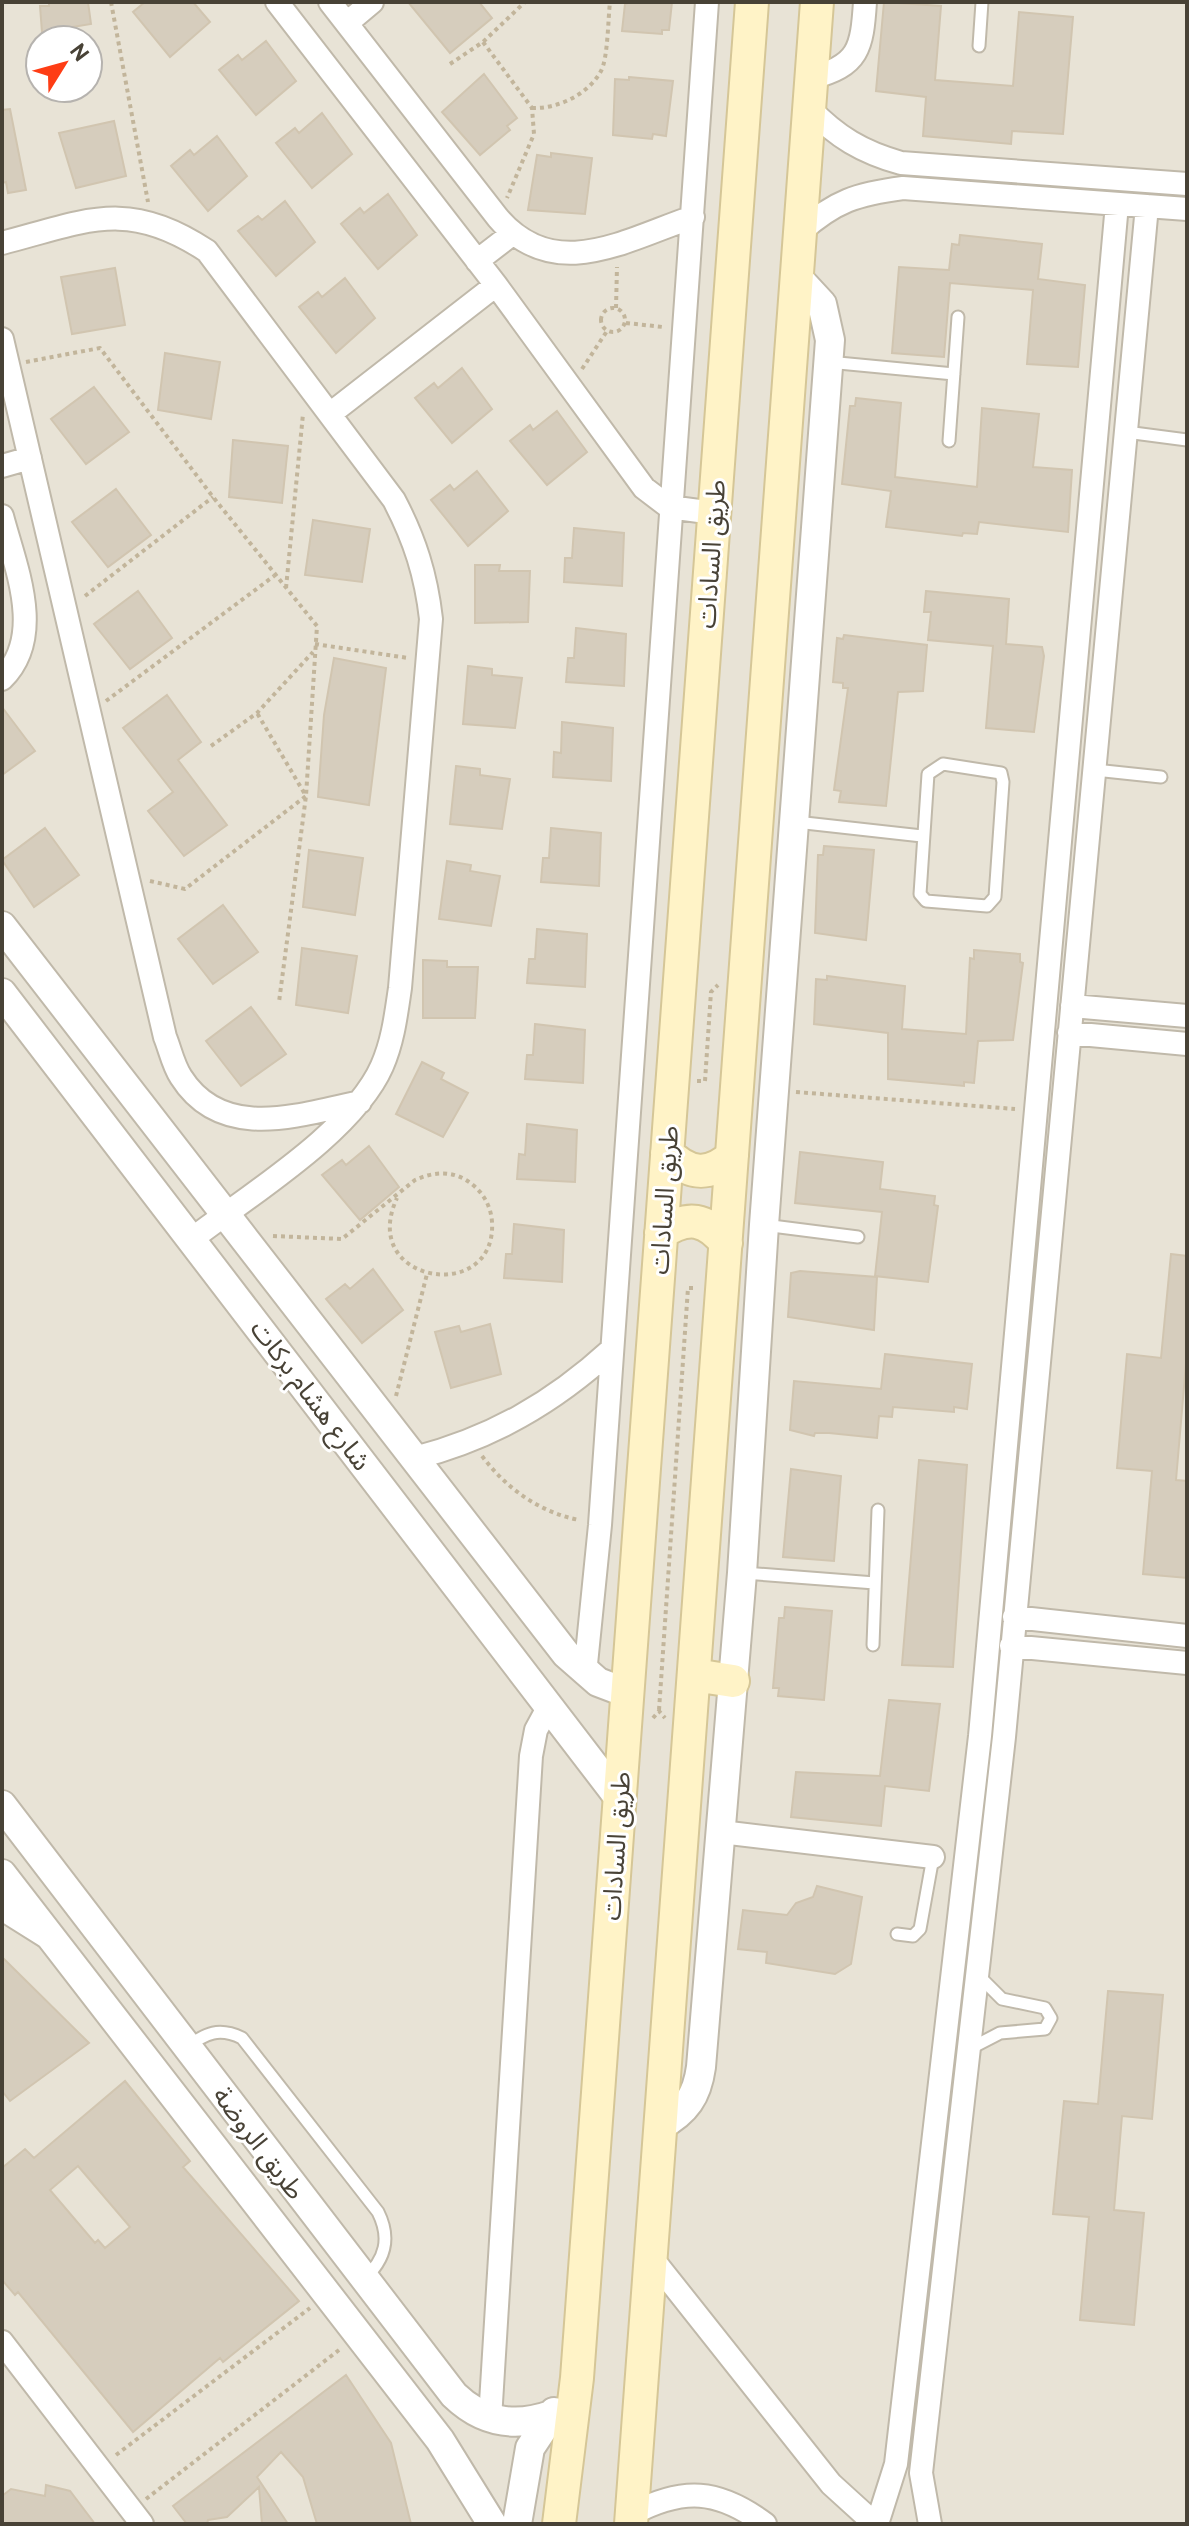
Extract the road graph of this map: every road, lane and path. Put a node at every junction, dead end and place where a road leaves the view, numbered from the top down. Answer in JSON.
{"nodes":[{"id":1,"x":111,"y":2,"type":"edge"},
{"id":2,"x":277,"y":2,"type":"edge"},
{"id":3,"x":330,"y":2,"type":"edge"},
{"id":4,"x":372,"y":2,"type":"edge"},
{"id":5,"x":525,"y":2,"type":"edge"},
{"id":6,"x":610,"y":2,"type":"edge"},
{"id":7,"x":707,"y":2,"type":"edge"},
{"id":8,"x":752,"y":2,"type":"edge"},
{"id":9,"x":817,"y":2,"type":"edge"},
{"id":10,"x":865,"y":2,"type":"edge"},
{"id":11,"x":982,"y":2,"type":"edge"},
{"id":12,"x":347,"y":23,"type":"junction"},
{"id":13,"x":483,"y":42,"type":"junction"},
{"id":14,"x":979,"y":46,"type":"dead end"},
{"id":15,"x":450,"y":64,"type":"dead end"},
{"id":16,"x":810,"y":93,"type":"junction"},
{"id":17,"x":532,"y":108,"type":"junction"},
{"id":18,"x":945,"y":167,"type":"junction"},
{"id":19,"x":1187,"y":184,"type":"edge"},
{"id":20,"x":944,"y":191,"type":"junction"},
{"id":21,"x":1117,"y":204,"type":"junction"},
{"id":22,"x":1147,"y":206,"type":"junction"},
{"id":23,"x":1187,"y":209,"type":"edge"},
{"id":24,"x":693,"y":217,"type":"junction"},
{"id":25,"x":152,"y":224,"type":"junction"},
{"id":26,"x":505,"y":226,"type":"junction"},
{"id":27,"x":800,"y":232,"type":"junction"},
{"id":28,"x":2,"y":243,"type":"edge"},
{"id":29,"x":617,"y":243,"type":"junction"},
{"id":30,"x":477,"y":261,"type":"junction"},
{"id":31,"x":797,"y":277,"type":"junction"},
{"id":32,"x":496,"y":285,"type":"junction"},
{"id":33,"x":616,"y":308,"type":"junction"},
{"id":34,"x":958,"y":317,"type":"dead end"},
{"id":35,"x":626,"y":323,"type":"junction"},
{"id":36,"x":684,"y":329,"type":"junction"},
{"id":37,"x":607,"y":331,"type":"junction"},
{"id":38,"x":2,"y":339,"type":"edge"},
{"id":39,"x":828,"y":362,"type":"junction"},
{"id":40,"x":8,"y":366,"type":"junction"},
{"id":41,"x":954,"y":374,"type":"junction"},
{"id":42,"x":306,"y":383,"type":"junction"},
{"id":43,"x":569,"y":387,"type":"junction"},
{"id":44,"x":330,"y":414,"type":"junction"},
{"id":45,"x":1126,"y":432,"type":"junction"},
{"id":46,"x":1187,"y":440,"type":"edge"},
{"id":47,"x":949,"y":441,"type":"dead end"},
{"id":48,"x":30,"y":458,"type":"junction"},
{"id":49,"x":2,"y":466,"type":"edge"},
{"id":50,"x":213,"y":497,"type":"junction"},
{"id":51,"x":669,"y":507,"type":"junction"},
{"id":52,"x":714,"y":513,"type":"junction"},
{"id":53,"x":2,"y":516,"type":"edge"},
{"id":54,"x":274,"y":576,"type":"junction"},
{"id":55,"x":286,"y":588,"type":"junction"},
{"id":56,"x":65,"y":611,"type":"junction"},
{"id":57,"x":315,"y":647,"type":"junction"},
{"id":58,"x":427,"y":661,"type":"junction"},
{"id":59,"x":2,"y":679,"type":"edge"},
{"id":60,"x":92,"y":712,"type":"junction"},
{"id":61,"x":257,"y":713,"type":"junction"},
{"id":62,"x":211,"y":746,"type":"dead end"},
{"id":63,"x":1095,"y":770,"type":"junction"},
{"id":64,"x":1161,"y":777,"type":"dead end"},
{"id":65,"x":306,"y":796,"type":"junction"},
{"id":66,"x":793,"y":822,"type":"junction"},
{"id":67,"x":922,"y":836,"type":"junction"},
{"id":68,"x":127,"y":876,"type":"junction"},
{"id":69,"x":1051,"y":919,"type":"junction"},
{"id":70,"x":1080,"y":923,"type":"junction"},
{"id":71,"x":2,"y":926,"type":"edge"},
{"id":72,"x":2,"y":993,"type":"edge"},
{"id":73,"x":279,"y":1002,"type":"dead end"},
{"id":74,"x":1072,"y":1006,"type":"junction"},
{"id":75,"x":1187,"y":1016,"type":"edge"},
{"id":76,"x":1069,"y":1033,"type":"junction"},
{"id":77,"x":1187,"y":1044,"type":"edge"},
{"id":78,"x":774,"y":1090,"type":"junction"},
{"id":79,"x":360,"y":1102,"type":"junction"},
{"id":80,"x":1034,"y":1112,"type":"junction"},
{"id":81,"x":1061,"y":1116,"type":"junction"},
{"id":82,"x":667,"y":1153,"type":"junction"},
{"id":83,"x":732,"y":1156,"type":"junction"},
{"id":84,"x":397,"y":1198,"type":"junction"},
{"id":85,"x":231,"y":1224,"type":"junction"},
{"id":86,"x":764,"y":1225,"type":"junction"},
{"id":87,"x":661,"y":1233,"type":"junction"},
{"id":88,"x":858,"y":1237,"type":"dead end"},
{"id":89,"x":192,"y":1239,"type":"junction"},
{"id":90,"x":726,"y":1243,"type":"junction"},
{"id":91,"x":427,"y":1274,"type":"junction"},
{"id":92,"x":722,"y":1290,"type":"junction"},
{"id":93,"x":612,"y":1349,"type":"junction"},
{"id":94,"x":388,"y":1426,"type":"junction"},
{"id":95,"x":471,"y":1441,"type":"junction"},
{"id":96,"x":415,"y":1458,"type":"junction"},
{"id":97,"x":878,"y":1510,"type":"dead end"},
{"id":98,"x":600,"y":1525,"type":"junction"},
{"id":99,"x":996,"y":1542,"type":"junction"},
{"id":100,"x":1019,"y":1546,"type":"junction"},
{"id":101,"x":742,"y":1573,"type":"junction"},
{"id":102,"x":875,"y":1583,"type":"junction"},
{"id":103,"x":1014,"y":1617,"type":"junction"},
{"id":104,"x":1187,"y":1636,"type":"edge"},
{"id":105,"x":873,"y":1645,"type":"dead end"},
{"id":106,"x":1011,"y":1646,"type":"junction"},
{"id":107,"x":1187,"y":1663,"type":"edge"},
{"id":108,"x":585,"y":1674,"type":"junction"},
{"id":109,"x":694,"y":1675,"type":"junction"},
{"id":110,"x":733,"y":1681,"type":"junction"},
{"id":111,"x":627,"y":1693,"type":"junction"},
{"id":112,"x":549,"y":1706,"type":"junction"},
{"id":113,"x":659,"y":1711,"type":"dead end"},
{"id":114,"x":980,"y":1736,"type":"junction"},
{"id":115,"x":1004,"y":1737,"type":"junction"},
{"id":116,"x":619,"y":1798,"type":"junction"},
{"id":117,"x":2,"y":1805,"type":"edge"},
{"id":118,"x":721,"y":1832,"type":"junction"},
{"id":119,"x":933,"y":1857,"type":"joint"},
{"id":120,"x":2,"y":1874,"type":"edge"},
{"id":121,"x":2,"y":1909,"type":"edge"},
{"id":122,"x":897,"y":1934,"type":"dead end"},
{"id":123,"x":53,"y":1941,"type":"junction"},
{"id":124,"x":977,"y":1973,"type":"junction"},
{"id":125,"x":186,"y":2047,"type":"junction"},
{"id":126,"x":969,"y":2050,"type":"junction"},
{"id":127,"x":660,"y":2126,"type":"junction"},
{"id":128,"x":260,"y":2144,"type":"junction"},
{"id":129,"x":229,"y":2168,"type":"junction"},
{"id":130,"x":303,"y":2201,"type":"junction"},
{"id":131,"x":272,"y":2224,"type":"junction"},
{"id":132,"x":651,"y":2257,"type":"junction"},
{"id":133,"x":364,"y":2280,"type":"junction"},
{"id":134,"x":326,"y":2296,"type":"junction"},
{"id":135,"x":358,"y":2336,"type":"junction"},
{"id":136,"x":6,"y":2357,"type":"edge"},
{"id":137,"x":562,"y":2407,"type":"junction"},
{"id":138,"x":479,"y":2414,"type":"junction"},
{"id":139,"x":440,"y":2440,"type":"junction"},
{"id":140,"x":98,"y":2469,"type":"junction"},
{"id":141,"x":137,"y":2517,"type":"edge"},
{"id":142,"x":632,"y":2519,"type":"edge"},
{"id":143,"x":492,"y":2524,"type":"edge"},
{"id":144,"x":517,"y":2524,"type":"edge"},
{"id":145,"x":559,"y":2524,"type":"edge"},
{"id":146,"x":765,"y":2524,"type":"edge"},
{"id":147,"x":876,"y":2524,"type":"edge"},
{"id":148,"x":930,"y":2524,"type":"edge"}],
"edges":[{"from":1,"to":25,"type":"path"},
{"from":2,"to":30,"type":"street"},
{"from":3,"to":12,"type":"street"},
{"from":4,"to":12,"type":"street"},
{"from":5,"to":13,"type":"path"},
{"from":6,"to":17,"type":"path"},
{"from":7,"to":24,"type":"street"},
{"from":8,"to":52,"type":"main road","name":"طريق السادات"},
{"from":9,"to":16,"type":"main road"},
{"from":10,"to":16,"type":"street"},
{"from":11,"to":14,"type":"lane"},
{"from":12,"to":26,"type":"street"},
{"from":13,"to":15,"type":"path"},
{"from":13,"to":17,"type":"path"},
{"from":16,"to":18,"type":"street"},
{"from":16,"to":27,"type":"main road"},
{"from":17,"to":26,"type":"path"},
{"from":18,"to":19,"type":"street"},
{"from":18,"to":20,"type":"street"},
{"from":20,"to":21,"type":"street"},
{"from":20,"to":27,"type":"street"},
{"from":21,"to":22,"type":"street"},
{"from":21,"to":69,"type":"street"},
{"from":22,"to":23,"type":"street"},
{"from":22,"to":45,"type":"street"},
{"from":24,"to":29,"type":"street"},
{"from":24,"to":36,"type":"street"},
{"from":25,"to":28,"type":"street"},
{"from":25,"to":42,"type":"street"},
{"from":26,"to":29,"type":"street"},
{"from":26,"to":30,"type":"street"},
{"from":27,"to":31,"type":"main road"},
{"from":29,"to":33,"type":"path"},
{"from":30,"to":32,"type":"street"},
{"from":31,"to":39,"type":"street"},
{"from":31,"to":83,"type":"main road"},
{"from":32,"to":43,"type":"street"},
{"from":32,"to":44,"type":"street"},
{"from":33,"to":35,"type":"path"},
{"from":33,"to":37,"type":"path"},
{"from":34,"to":41,"type":"lane"},
{"from":35,"to":36,"type":"path"},
{"from":35,"to":37,"type":"path"},
{"from":36,"to":51,"type":"street"},
{"from":37,"to":43,"type":"path"},
{"from":38,"to":40,"type":"street"},
{"from":39,"to":41,"type":"lane"},
{"from":39,"to":66,"type":"street"},
{"from":40,"to":48,"type":"street"},
{"from":40,"to":50,"type":"path"},
{"from":41,"to":47,"type":"lane"},
{"from":42,"to":44,"type":"street"},
{"from":42,"to":55,"type":"path"},
{"from":43,"to":51,"type":"street"},
{"from":44,"to":58,"type":"street"},
{"from":45,"to":46,"type":"lane"},
{"from":45,"to":63,"type":"street"},
{"from":48,"to":49,"type":"street"},
{"from":48,"to":56,"type":"street"},
{"from":50,"to":54,"type":"path"},
{"from":50,"to":56,"type":"path"},
{"from":51,"to":52,"type":"street"},
{"from":51,"to":93,"type":"street"},
{"from":52,"to":82,"type":"main road","name":"طريق السادات"},
{"from":53,"to":59,"type":"street"},
{"from":54,"to":55,"type":"path"},
{"from":54,"to":60,"type":"path"},
{"from":55,"to":57,"type":"path"},
{"from":56,"to":60,"type":"street"},
{"from":57,"to":58,"type":"path"},
{"from":57,"to":61,"type":"path"},
{"from":57,"to":65,"type":"path"},
{"from":58,"to":79,"type":"street"},
{"from":60,"to":68,"type":"street"},
{"from":61,"to":62,"type":"path"},
{"from":61,"to":65,"type":"path"},
{"from":63,"to":64,"type":"lane"},
{"from":63,"to":70,"type":"street"},
{"from":65,"to":68,"type":"path"},
{"from":65,"to":73,"type":"path"},
{"from":66,"to":67,"type":"lane"},
{"from":66,"to":78,"type":"street"},
{"from":67,"to":67,"type":"lane"},
{"from":68,"to":79,"type":"street"},
{"from":69,"to":70,"type":"street"},
{"from":69,"to":80,"type":"street"},
{"from":70,"to":74,"type":"street"},
{"from":71,"to":85,"type":"street","name":"شارع هشام بركات"},
{"from":72,"to":89,"type":"street","name":"شارع هشام بركات"},
{"from":74,"to":75,"type":"street"},
{"from":74,"to":76,"type":"street"},
{"from":76,"to":77,"type":"street"},
{"from":76,"to":81,"type":"street"},
{"from":78,"to":80,"type":"path"},
{"from":78,"to":86,"type":"street"},
{"from":79,"to":85,"type":"street"},
{"from":80,"to":81,"type":"street"},
{"from":80,"to":99,"type":"street"},
{"from":81,"to":100,"type":"street"},
{"from":82,"to":83,"type":"main road"},
{"from":82,"to":87,"type":"main road","name":"طريق السادات"},
{"from":83,"to":90,"type":"main road"},
{"from":84,"to":85,"type":"path"},
{"from":84,"to":91,"type":"path"},
{"from":84,"to":91,"type":"path"},
{"from":85,"to":89,"type":"street"},
{"from":85,"to":94,"type":"street","name":"شارع هشام بركات"},
{"from":86,"to":88,"type":"lane"},
{"from":86,"to":101,"type":"street"},
{"from":87,"to":90,"type":"main road"},
{"from":87,"to":111,"type":"main road","name":"طريق السادات"},
{"from":89,"to":112,"type":"street","name":"شارع هشام بركات"},
{"from":90,"to":92,"type":"main road"},
{"from":91,"to":94,"type":"path"},
{"from":92,"to":109,"type":"main road"},
{"from":92,"to":113,"type":"path"},
{"from":93,"to":95,"type":"street"},
{"from":93,"to":98,"type":"street"},
{"from":94,"to":96,"type":"street","name":"شارع هشام بركات"},
{"from":95,"to":96,"type":"street"},
{"from":95,"to":98,"type":"path"},
{"from":96,"to":108,"type":"street","name":"شارع هشام بركات"},
{"from":97,"to":102,"type":"lane"},
{"from":98,"to":108,"type":"street"},
{"from":99,"to":100,"type":"street"},
{"from":99,"to":114,"type":"street"},
{"from":100,"to":103,"type":"street"},
{"from":101,"to":102,"type":"lane"},
{"from":101,"to":110,"type":"street"},
{"from":102,"to":105,"type":"lane"},
{"from":103,"to":104,"type":"street"},
{"from":103,"to":106,"type":"street"},
{"from":106,"to":107,"type":"street"},
{"from":106,"to":115,"type":"street"},
{"from":108,"to":111,"type":"street","name":"شارع هشام بركات"},
{"from":108,"to":112,"type":"street"},
{"from":109,"to":110,"type":"main road"},
{"from":109,"to":127,"type":"main road"},
{"from":110,"to":118,"type":"street"},
{"from":111,"to":116,"type":"main road","name":"طريق السادات"},
{"from":112,"to":116,"type":"street","name":"شارع هشام بركات"},
{"from":112,"to":138,"type":"street"},
{"from":114,"to":115,"type":"street"},
{"from":114,"to":147,"type":"street"},
{"from":115,"to":124,"type":"street"},
{"from":116,"to":137,"type":"main road","name":"طريق السادات"},
{"from":117,"to":125,"type":"street","name":"طريق الروضة"},
{"from":118,"to":119,"type":"street"},
{"from":118,"to":127,"type":"street"},
{"from":119,"to":122,"type":"lane"},
{"from":120,"to":123,"type":"street","name":"طريق الروضة"},
{"from":121,"to":123,"type":"street"},
{"from":123,"to":129,"type":"street","name":"طريق الروضة"},
{"from":124,"to":126,"type":"street"},
{"from":124,"to":126,"type":"lane"},
{"from":125,"to":128,"type":"street","name":"طريق الروضة"},
{"from":125,"to":133,"type":"lane"},
{"from":126,"to":148,"type":"street"},
{"from":127,"to":132,"type":"main road"},
{"from":128,"to":129,"type":"street"},
{"from":128,"to":130,"type":"street","name":"طريق الروضة"},
{"from":129,"to":131,"type":"street","name":"طريق الروضة"},
{"from":130,"to":131,"type":"street"},
{"from":130,"to":133,"type":"street","name":"طريق الروضة"},
{"from":131,"to":134,"type":"street","name":"طريق الروضة"},
{"from":132,"to":142,"type":"main road"},
{"from":132,"to":147,"type":"street"},
{"from":133,"to":138,"type":"street","name":"طريق الروضة"},
{"from":134,"to":135,"type":"street","name":"طريق الروضة"},
{"from":134,"to":140,"type":"path"},
{"from":135,"to":139,"type":"street","name":"طريق الروضة"},
{"from":135,"to":141,"type":"path"},
{"from":136,"to":140,"type":"street"},
{"from":137,"to":138,"type":"street"},
{"from":137,"to":144,"type":"street"},
{"from":137,"to":145,"type":"main road","name":"طريق السادات"},
{"from":138,"to":139,"type":"street"},
{"from":139,"to":143,"type":"street","name":"طريق الروضة"},
{"from":140,"to":141,"type":"street"},
{"from":142,"to":146,"type":"street"}]}
